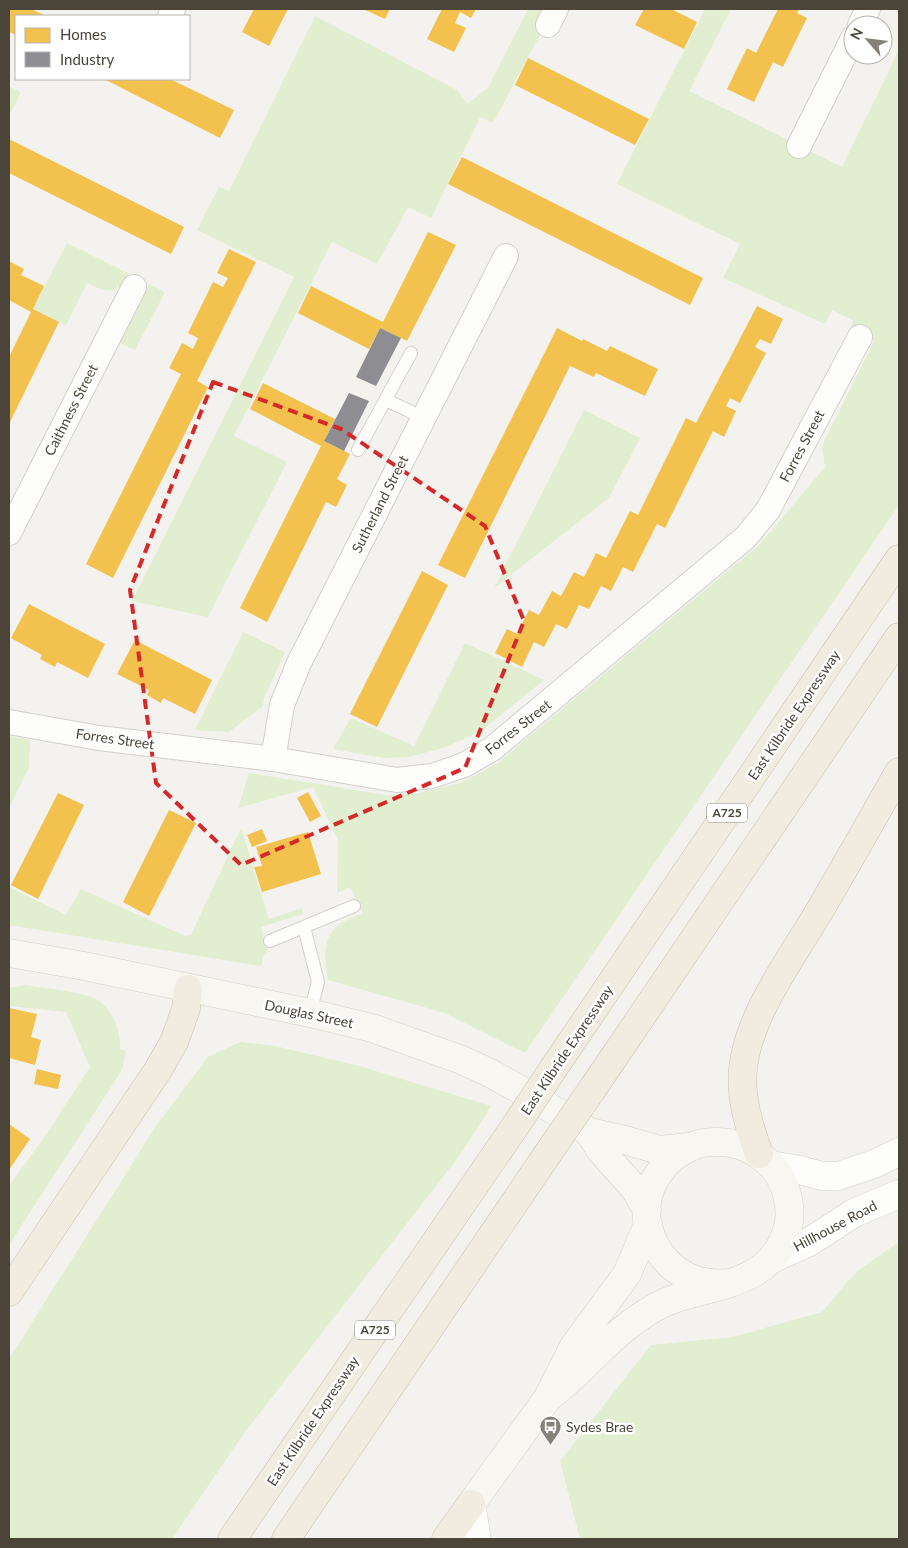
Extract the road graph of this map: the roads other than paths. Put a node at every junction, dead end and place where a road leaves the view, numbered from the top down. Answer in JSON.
{"nodes":[{"id":1,"x":843,"y":58,"type":"edge"},
{"id":2,"x":799,"y":146,"type":"dead end"},
{"id":3,"x":506,"y":256,"type":"dead end"},
{"id":4,"x":134,"y":287,"type":"dead end"},
{"id":5,"x":860,"y":337,"type":"dead end"},
{"id":6,"x":411,"y":353,"type":"dead end"},
{"id":7,"x":386,"y":400,"type":"junction"},
{"id":8,"x":424,"y":418,"type":"junction"},
{"id":9,"x":358,"y":450,"type":"dead end"},
{"id":10,"x":9,"y":533,"type":"edge"},
{"id":11,"x":899,"y":559,"type":"edge"},
{"id":12,"x":899,"y":637,"type":"edge"},
{"id":13,"x":9,"y":722,"type":"edge"},
{"id":14,"x":273,"y":759,"type":"junction"},
{"id":15,"x":899,"y":772,"type":"edge"},
{"id":16,"x":354,"y":906,"type":"dead end"},
{"id":17,"x":304,"y":927,"type":"junction"},
{"id":18,"x":270,"y":941,"type":"dead end"},
{"id":19,"x":9,"y":953,"type":"edge"},
{"id":20,"x":188,"y":989,"type":"junction"},
{"id":21,"x":310,"y":1013,"type":"junction"},
{"id":22,"x":588,"y":1132,"type":"junction"},
{"id":23,"x":689,"y":1148,"type":"junction"},
{"id":24,"x":899,"y":1152,"type":"edge"},
{"id":25,"x":765,"y":1159,"type":"junction"},
{"id":26,"x":899,"y":1194,"type":"edge"},
{"id":27,"x":647,"y":1217,"type":"junction"},
{"id":28,"x":772,"y":1259,"type":"junction"},
{"id":29,"x":28,"y":1266,"type":"junction"},
{"id":30,"x":730,"y":1283,"type":"junction"},
{"id":31,"x":9,"y":1292,"type":"edge"},
{"id":32,"x":9,"y":1299,"type":"edge"},
{"id":33,"x":547,"y":1399,"type":"junction"},
{"id":34,"x":471,"y":1504,"type":"junction"},
{"id":35,"x":232,"y":1539,"type":"edge"},
{"id":36,"x":286,"y":1539,"type":"edge"},
{"id":37,"x":446,"y":1539,"type":"edge"},
{"id":38,"x":477,"y":1539,"type":"edge"}],
"edges":[{"from":1,"to":2,"type":"street"},
{"from":3,"to":8,"type":"street","name":"Sutherland Street"},
{"from":4,"to":10,"type":"street","name":"Caithness Street"},
{"from":5,"to":14,"type":"street","name":"Forres Street"},
{"from":6,"to":7,"type":"lane"},
{"from":7,"to":8,"type":"lane"},
{"from":7,"to":9,"type":"lane"},
{"from":8,"to":14,"type":"street","name":"Sutherland Street"},
{"from":11,"to":35,"type":"highway","name":"East Kilbride Expressway","number":"A725","bridge":true},
{"from":12,"to":36,"type":"highway","bridge":true},
{"from":13,"to":14,"type":"street","name":"Forres Street"},
{"from":15,"to":25,"type":"highway"},
{"from":16,"to":17,"type":"lane"},
{"from":17,"to":18,"type":"lane"},
{"from":17,"to":21,"type":"lane"},
{"from":19,"to":20,"type":"main road","name":"Douglas Street"},
{"from":20,"to":21,"type":"main road","name":"Douglas Street"},
{"from":20,"to":29,"type":"highway"},
{"from":21,"to":22,"type":"main road","name":"Douglas Street"},
{"from":22,"to":23,"type":"main road","name":"Douglas Street"},
{"from":22,"to":27,"type":"main road","name":"Douglas Street"},
{"from":23,"to":25,"type":"main road"},
{"from":23,"to":27,"type":"main road"},
{"from":24,"to":25,"type":"street"},
{"from":25,"to":28,"type":"main road"},
{"from":26,"to":28,"type":"street","name":"Hillhouse Road"},
{"from":27,"to":30,"type":"main road"},
{"from":27,"to":33,"type":"main road"},
{"from":28,"to":30,"type":"main road"},
{"from":29,"to":31,"type":"highway"},
{"from":29,"to":32,"type":"highway"},
{"from":30,"to":33,"type":"main road"},
{"from":33,"to":34,"type":"main road"},
{"from":34,"to":37,"type":"highway"},
{"from":34,"to":38,"type":"street"}]}
